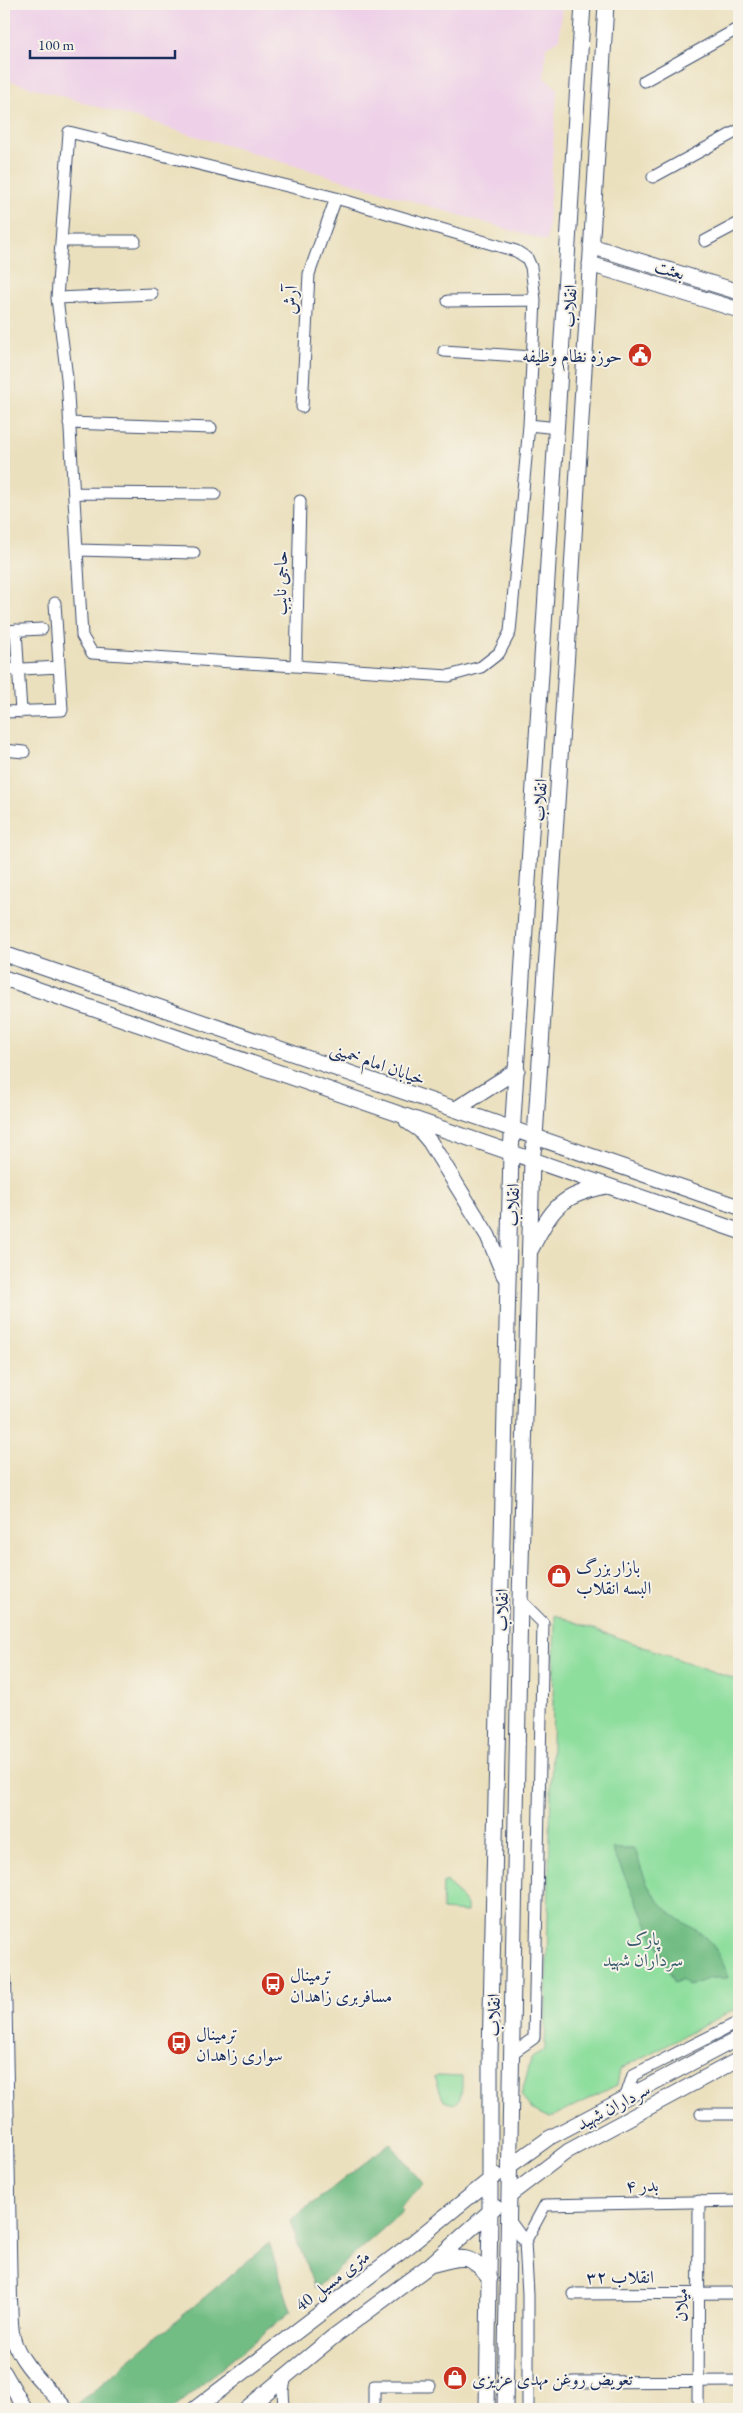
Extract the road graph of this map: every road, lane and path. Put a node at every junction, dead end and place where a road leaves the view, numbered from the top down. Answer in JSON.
{"nodes":[{"id":1,"x":583,"y":4,"type":"edge"},
{"id":2,"x":606,"y":4,"type":"edge"},
{"id":3,"x":739,"y":28,"type":"edge"},
{"id":4,"x":644,"y":81,"type":"dead end"},
{"id":5,"x":739,"y":130,"type":"edge"},
{"id":6,"x":654,"y":177,"type":"dead end"},
{"id":7,"x":336,"y":198,"type":"junction"},
{"id":8,"x":739,"y":223,"type":"edge"},
{"id":9,"x":61,"y":241,"type":"junction"},
{"id":10,"x":135,"y":241,"type":"dead end"},
{"id":11,"x":705,"y":241,"type":"dead end"},
{"id":12,"x":591,"y":246,"type":"junction"},
{"id":13,"x":590,"y":264,"type":"junction"},
{"id":14,"x":739,"y":292,"type":"edge"},
{"id":15,"x":152,"y":294,"type":"dead end"},
{"id":16,"x":58,"y":298,"type":"junction"},
{"id":17,"x":536,"y":300,"type":"junction"},
{"id":18,"x":448,"y":301,"type":"dead end"},
{"id":19,"x":739,"y":310,"type":"edge"},
{"id":20,"x":444,"y":351,"type":"dead end"},
{"id":21,"x":533,"y":357,"type":"junction"},
{"id":22,"x":302,"y":407,"type":"dead end"},
{"id":23,"x":69,"y":423,"type":"junction"},
{"id":24,"x":529,"y":425,"type":"junction"},
{"id":25,"x":211,"y":428,"type":"dead end"},
{"id":26,"x":557,"y":428,"type":"junction"},
{"id":27,"x":74,"y":493,"type":"junction"},
{"id":28,"x":215,"y":494,"type":"dead end"},
{"id":29,"x":300,"y":501,"type":"dead end"},
{"id":30,"x":77,"y":550,"type":"junction"},
{"id":31,"x":194,"y":553,"type":"dead end"},
{"id":32,"x":56,"y":603,"type":"dead end"},
{"id":33,"x":42,"y":629,"type":"dead end"},
{"id":34,"x":16,"y":630,"type":"junction"},
{"id":35,"x":4,"y":631,"type":"edge"},
{"id":36,"x":544,"y":634,"type":"junction"},
{"id":37,"x":568,"y":636,"type":"junction"},
{"id":38,"x":296,"y":666,"type":"junction"},
{"id":39,"x":59,"y":668,"type":"junction"},
{"id":40,"x":18,"y":669,"type":"junction"},
{"id":41,"x":4,"y":670,"type":"edge"},
{"id":42,"x":4,"y":712,"type":"edge"},
{"id":43,"x":21,"y":712,"type":"junction"},
{"id":44,"x":4,"y":750,"type":"edge"},
{"id":45,"x":24,"y":752,"type":"dead end"},
{"id":46,"x":4,"y":954,"type":"edge"},
{"id":47,"x":4,"y":978,"type":"edge"},
{"id":48,"x":517,"y":1070,"type":"junction"},
{"id":49,"x":516,"y":1091,"type":"junction"},
{"id":50,"x":538,"y":1094,"type":"junction"},
{"id":51,"x":456,"y":1109,"type":"junction"},
{"id":52,"x":393,"y":1112,"type":"junction"},
{"id":53,"x":513,"y":1129,"type":"junction"},
{"id":54,"x":535,"y":1137,"type":"junction"},
{"id":55,"x":511,"y":1152,"type":"junction"},
{"id":56,"x":532,"y":1160,"type":"junction"},
{"id":57,"x":608,"y":1186,"type":"junction"},
{"id":58,"x":739,"y":1207,"type":"edge"},
{"id":59,"x":739,"y":1231,"type":"edge"},
{"id":60,"x":529,"y":1252,"type":"junction"},
{"id":61,"x":508,"y":1285,"type":"junction"},
{"id":62,"x":520,"y":1600,"type":"junction"},
{"id":63,"x":4,"y":1978,"type":"edge"},
{"id":64,"x":739,"y":2022,"type":"edge"},
{"id":65,"x":739,"y":2038,"type":"edge"},
{"id":66,"x":511,"y":2054,"type":"junction"},
{"id":67,"x":739,"y":2059,"type":"edge"},
{"id":68,"x":5,"y":2085,"type":"edge"},
{"id":69,"x":626,"y":2096,"type":"junction"},
{"id":70,"x":701,"y":2114,"type":"dead end"},
{"id":71,"x":739,"y":2114,"type":"edge"},
{"id":72,"x":510,"y":2166,"type":"junction"},
{"id":73,"x":490,"y":2178,"type":"junction"},
{"id":74,"x":6,"y":2188,"type":"edge"},
{"id":75,"x":510,"y":2195,"type":"junction"},
{"id":76,"x":699,"y":2201,"type":"junction"},
{"id":77,"x":739,"y":2201,"type":"edge"},
{"id":78,"x":490,"y":2211,"type":"junction"},
{"id":79,"x":509,"y":2220,"type":"junction"},
{"id":80,"x":525,"y":2242,"type":"junction"},
{"id":81,"x":430,"y":2265,"type":"junction"},
{"id":82,"x":490,"y":2278,"type":"junction"},
{"id":83,"x":697,"y":2293,"type":"junction"},
{"id":84,"x":739,"y":2293,"type":"edge"},
{"id":85,"x":572,"y":2294,"type":"dead end"},
{"id":86,"x":7,"y":2300,"type":"edge"},
{"id":87,"x":317,"y":2314,"type":"junction"},
{"id":88,"x":334,"y":2337,"type":"junction"},
{"id":89,"x":4,"y":2372,"type":"edge"},
{"id":90,"x":286,"y":2376,"type":"junction"},
{"id":91,"x":698,"y":2381,"type":"junction"},
{"id":92,"x":739,"y":2381,"type":"edge"},
{"id":93,"x":573,"y":2382,"type":"dead end"},
{"id":94,"x":430,"y":2386,"type":"dead end"},
{"id":95,"x":25,"y":2409,"type":"edge"},
{"id":96,"x":66,"y":2409,"type":"edge"},
{"id":97,"x":196,"y":2409,"type":"edge"},
{"id":98,"x":246,"y":2409,"type":"edge"},
{"id":99,"x":284,"y":2409,"type":"edge"},
{"id":100,"x":374,"y":2409,"type":"edge"},
{"id":101,"x":486,"y":2409,"type":"edge"},
{"id":102,"x":505,"y":2409,"type":"edge"},
{"id":103,"x":528,"y":2409,"type":"edge"},
{"id":104,"x":698,"y":2409,"type":"edge"}],
"edges":[{"from":1,"to":26,"type":"main road","name":"انقلاب"},
{"from":2,"to":12,"type":"main road","name":"انقلاب"},
{"from":3,"to":4,"type":"street"},
{"from":5,"to":6,"type":"street"},
{"from":7,"to":9,"type":"street"},
{"from":7,"to":17,"type":"street"},
{"from":7,"to":22,"type":"street","name":"آرش"},
{"from":8,"to":11,"type":"street"},
{"from":9,"to":10,"type":"street"},
{"from":9,"to":16,"type":"street"},
{"from":12,"to":13,"type":"main road","name":"انقلاب"},
{"from":12,"to":14,"type":"main road","name":"بعثت"},
{"from":13,"to":19,"type":"main road","name":"بعثت"},
{"from":13,"to":37,"type":"main road","name":"انقلاب"},
{"from":15,"to":16,"type":"street"},
{"from":16,"to":23,"type":"street"},
{"from":17,"to":18,"type":"street"},
{"from":17,"to":21,"type":"street"},
{"from":20,"to":21,"type":"street"},
{"from":21,"to":24,"type":"street"},
{"from":23,"to":25,"type":"street"},
{"from":23,"to":27,"type":"street"},
{"from":24,"to":26,"type":"street"},
{"from":24,"to":38,"type":"street"},
{"from":26,"to":36,"type":"main road","name":"انقلاب"},
{"from":27,"to":28,"type":"street"},
{"from":27,"to":30,"type":"street"},
{"from":29,"to":38,"type":"street","name":"حاجی نایب"},
{"from":30,"to":31,"type":"street"},
{"from":30,"to":38,"type":"street"},
{"from":32,"to":39,"type":"street"},
{"from":33,"to":34,"type":"street"},
{"from":34,"to":35,"type":"street"},
{"from":34,"to":40,"type":"street"},
{"from":36,"to":37,"type":"main road"},
{"from":36,"to":48,"type":"main road","name":"انقلاب"},
{"from":37,"to":50,"type":"main road","name":"انقلاب"},
{"from":39,"to":40,"type":"street"},
{"from":39,"to":43,"type":"street"},
{"from":40,"to":41,"type":"street"},
{"from":40,"to":43,"type":"street"},
{"from":42,"to":43,"type":"street"},
{"from":44,"to":45,"type":"street"},
{"from":46,"to":51,"type":"main road","name":"خیابان امام خمینی"},
{"from":47,"to":52,"type":"main road"},
{"from":48,"to":49,"type":"main road","name":"انقلاب"},
{"from":48,"to":51,"type":"main road"},
{"from":49,"to":50,"type":"main road"},
{"from":49,"to":53,"type":"main road","name":"انقلاب"},
{"from":50,"to":54,"type":"main road","name":"انقلاب"},
{"from":51,"to":53,"type":"main road","name":"خیابان امام خمینی"},
{"from":52,"to":55,"type":"main road"},
{"from":52,"to":61,"type":"main road"},
{"from":53,"to":54,"type":"main road","name":"خیابان امام خمینی"},
{"from":53,"to":55,"type":"main road","name":"انقلاب"},
{"from":54,"to":56,"type":"main road","name":"انقلاب"},
{"from":54,"to":58,"type":"main road","name":"خیابان امام خمینی"},
{"from":55,"to":56,"type":"main road"},
{"from":55,"to":61,"type":"main road","name":"انقلاب"},
{"from":56,"to":57,"type":"main road"},
{"from":56,"to":60,"type":"main road","name":"انقلاب"},
{"from":57,"to":59,"type":"main road"},
{"from":57,"to":60,"type":"main road"},
{"from":60,"to":62,"type":"main road","name":"انقلاب"},
{"from":61,"to":73,"type":"main road","name":"انقلاب"},
{"from":62,"to":66,"type":"main road","name":"انقلاب"},
{"from":62,"to":66,"type":"street"},
{"from":63,"to":68,"type":"street"},
{"from":64,"to":69,"type":"street"},
{"from":65,"to":69,"type":"street","name":"سرداران شهید"},
{"from":66,"to":72,"type":"main road","name":"انقلاب"},
{"from":67,"to":75,"type":"street","name":"سرداران شهید"},
{"from":68,"to":74,"type":"street"},
{"from":69,"to":72,"type":"street","name":"سرداران شهید"},
{"from":70,"to":71,"type":"street"},
{"from":72,"to":73,"type":"main road","name":"40 متری مسیل"},
{"from":72,"to":75,"type":"main road","name":"انقلاب"},
{"from":73,"to":78,"type":"main road","name":"انقلاب"},
{"from":73,"to":87,"type":"main road","name":"40 متری مسیل"},
{"from":74,"to":86,"type":"street"},
{"from":75,"to":78,"type":"main road"},
{"from":75,"to":79,"type":"main road","name":"انقلاب"},
{"from":76,"to":77,"type":"street","name":"بدر ۴"},
{"from":76,"to":80,"type":"street","name":"بدر ۴"},
{"from":76,"to":83,"type":"street","name":"میلان"},
{"from":78,"to":81,"type":"main road"},
{"from":78,"to":82,"type":"main road","name":"انقلاب"},
{"from":79,"to":80,"type":"street"},
{"from":79,"to":102,"type":"main road","name":"انقلاب"},
{"from":80,"to":103,"type":"street"},
{"from":81,"to":82,"type":"main road"},
{"from":81,"to":88,"type":"main road"},
{"from":82,"to":101,"type":"main road","name":"انقلاب"},
{"from":83,"to":84,"type":"street","name":"انقلاب ۳۲"},
{"from":83,"to":85,"type":"street","name":"انقلاب ۳۲"},
{"from":83,"to":91,"type":"street","name":"میلان"},
{"from":86,"to":96,"type":"street"},
{"from":87,"to":88,"type":"main road"},
{"from":87,"to":97,"type":"main road","name":"40 متری مسیل"},
{"from":88,"to":90,"type":"main road"},
{"from":89,"to":95,"type":"street"},
{"from":90,"to":98,"type":"main road"},
{"from":90,"to":99,"type":"street"},
{"from":91,"to":92,"type":"street"},
{"from":91,"to":93,"type":"street"},
{"from":91,"to":104,"type":"street","name":"میلان"},
{"from":94,"to":100,"type":"street"}]}
